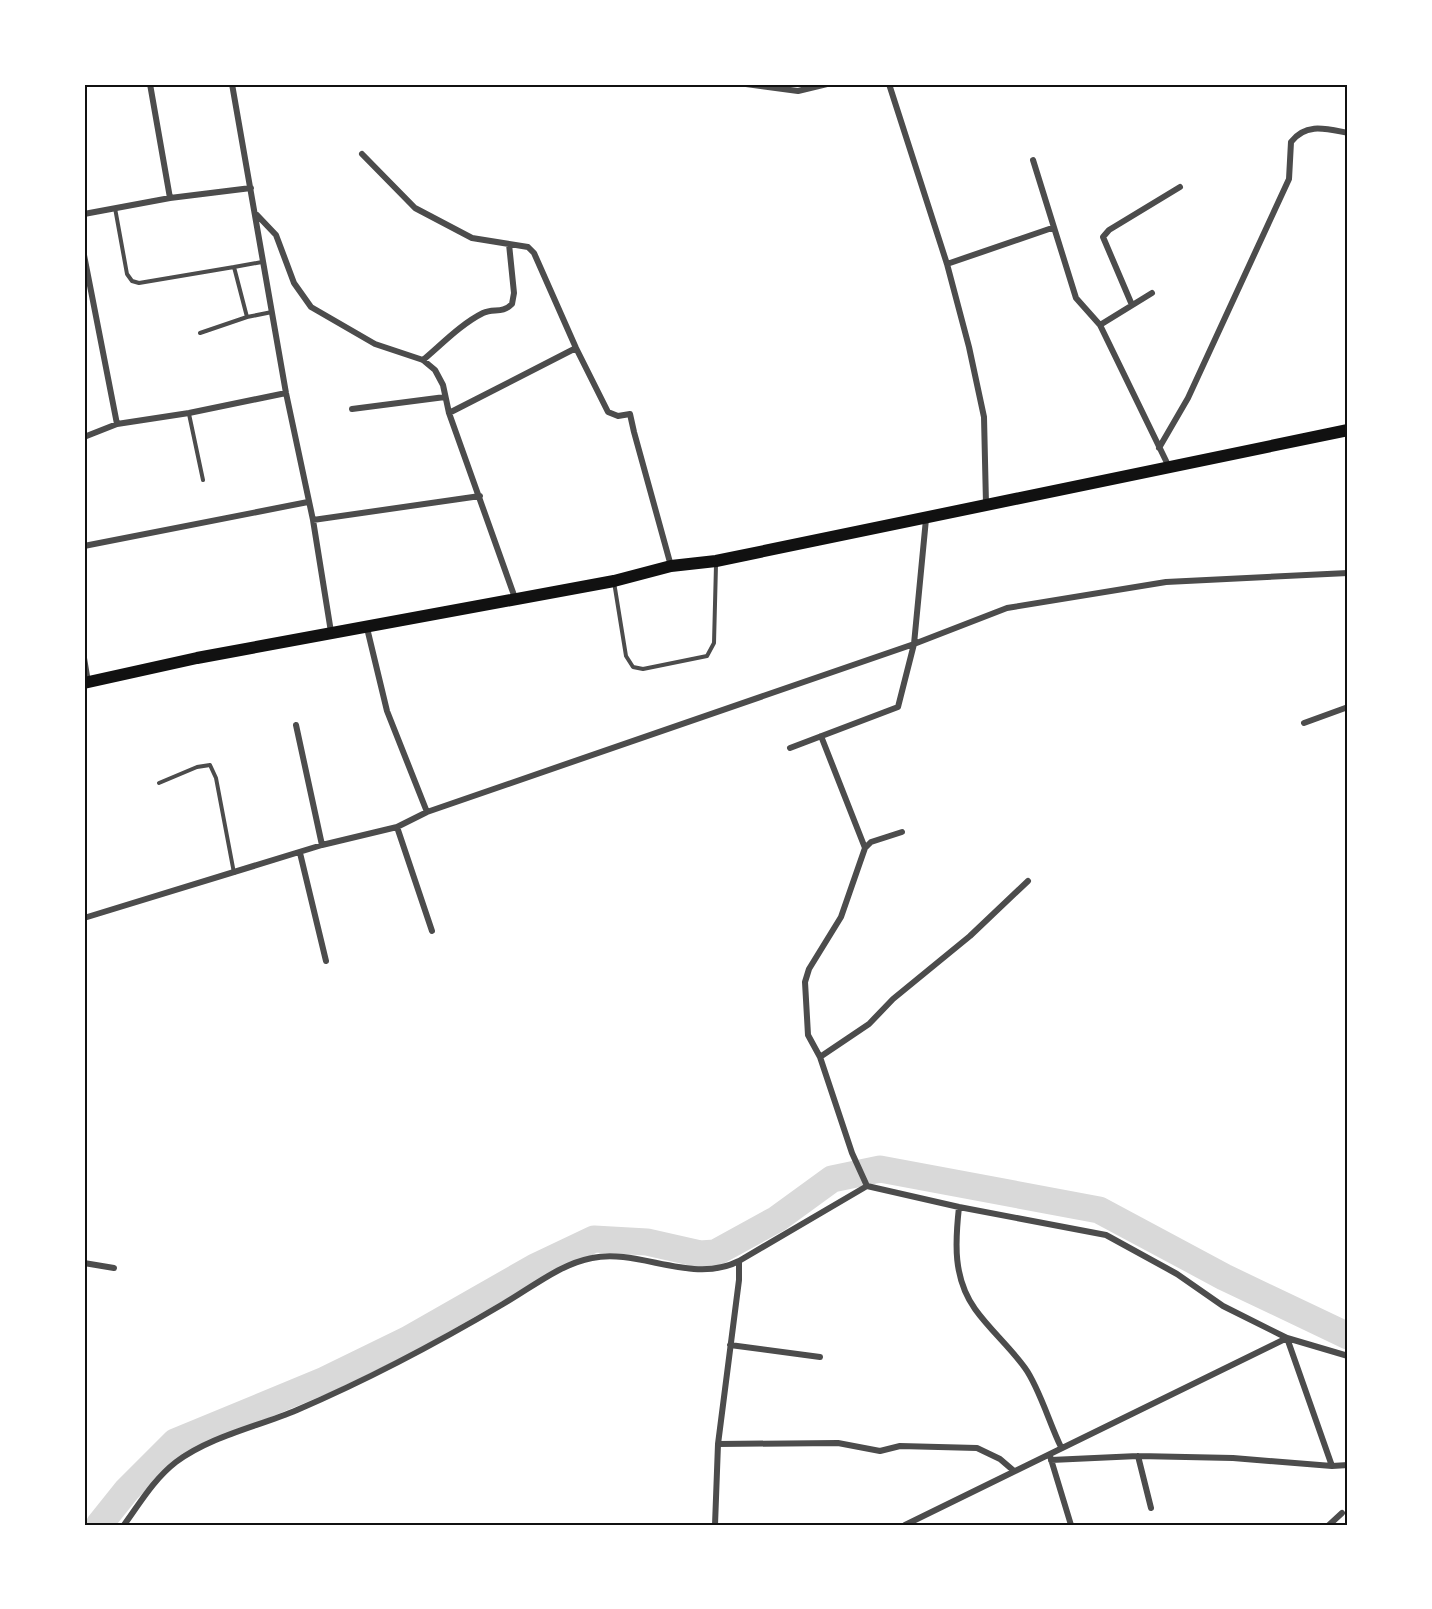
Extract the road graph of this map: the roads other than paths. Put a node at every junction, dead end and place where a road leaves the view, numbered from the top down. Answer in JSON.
{"nodes":[{"id":1,"x":150,"y":84,"type":"edge"},
{"id":2,"x":232,"y":84,"type":"edge"},
{"id":3,"x":748,"y":84,"type":"edge"},
{"id":4,"x":827,"y":84,"type":"edge"},
{"id":5,"x":889,"y":84,"type":"edge"},
{"id":6,"x":1348,"y":133,"type":"edge"},
{"id":7,"x":362,"y":154,"type":"dead end"},
{"id":8,"x":1033,"y":160,"type":"dead end"},
{"id":9,"x":1180,"y":187,"type":"dead end"},
{"id":10,"x":251,"y":188,"type":"junction"},
{"id":11,"x":170,"y":198,"type":"junction"},
{"id":12,"x":115,"y":208,"type":"junction"},
{"id":13,"x":84,"y":214,"type":"edge"},
{"id":14,"x":256,"y":214,"type":"junction"},
{"id":15,"x":1052,"y":228,"type":"junction"},
{"id":16,"x":509,"y":244,"type":"junction"},
{"id":17,"x":84,"y":255,"type":"edge"},
{"id":18,"x":262,"y":262,"type":"junction"},
{"id":19,"x":947,"y":264,"type":"junction"},
{"id":20,"x":234,"y":267,"type":"junction"},
{"id":21,"x":1152,"y":293,"type":"dead end"},
{"id":22,"x":1132,"y":305,"type":"junction"},
{"id":23,"x":273,"y":312,"type":"junction"},
{"id":24,"x":246,"y":317,"type":"junction"},
{"id":25,"x":1100,"y":325,"type":"junction"},
{"id":26,"x":200,"y":333,"type":"dead end"},
{"id":27,"x":576,"y":348,"type":"junction"},
{"id":28,"x":423,"y":360,"type":"junction"},
{"id":29,"x":286,"y":393,"type":"junction"},
{"id":30,"x":445,"y":397,"type":"junction"},
{"id":31,"x":352,"y":410,"type":"dead end"},
{"id":32,"x":189,"y":413,"type":"junction"},
{"id":33,"x":449,"y":413,"type":"junction"},
{"id":34,"x":117,"y":424,"type":"junction"},
{"id":35,"x":1348,"y":430,"type":"edge"},
{"id":36,"x":84,"y":437,"type":"edge"},
{"id":37,"x":1159,"y":448,"type":"junction"},
{"id":38,"x":1170,"y":468,"type":"junction"},
{"id":39,"x":203,"y":480,"type":"dead end"},
{"id":40,"x":480,"y":496,"type":"junction"},
{"id":41,"x":308,"y":502,"type":"junction"},
{"id":42,"x":986,"y":504,"type":"junction"},
{"id":43,"x":926,"y":519,"type":"junction"},
{"id":44,"x":313,"y":520,"type":"junction"},
{"id":45,"x":84,"y":546,"type":"edge"},
{"id":46,"x":716,"y":561,"type":"junction"},
{"id":47,"x":671,"y":566,"type":"junction"},
{"id":48,"x":1348,"y":573,"type":"edge"},
{"id":49,"x":614,"y":581,"type":"junction"},
{"id":50,"x":515,"y":598,"type":"junction"},
{"id":51,"x":367,"y":628,"type":"junction"},
{"id":52,"x":332,"y":633,"type":"junction"},
{"id":53,"x":914,"y":644,"type":"junction"},
{"id":54,"x":84,"y":658,"type":"edge"},
{"id":55,"x":86,"y":682,"type":"edge"},
{"id":56,"x":1348,"y":707,"type":"edge"},
{"id":57,"x":1304,"y":723,"type":"dead end"},
{"id":58,"x":296,"y":725,"type":"dead end"},
{"id":59,"x":821,"y":736,"type":"junction"},
{"id":60,"x":789,"y":748,"type":"dead end"},
{"id":61,"x":159,"y":783,"type":"dead end"},
{"id":62,"x":427,"y":812,"type":"junction"},
{"id":63,"x":397,"y":827,"type":"junction"},
{"id":64,"x":902,"y":832,"type":"dead end"},
{"id":65,"x":322,"y":845,"type":"junction"},
{"id":66,"x":865,"y":848,"type":"junction"},
{"id":67,"x":300,"y":853,"type":"junction"},
{"id":68,"x":234,"y":873,"type":"junction"},
{"id":69,"x":1028,"y":881,"type":"dead end"},
{"id":70,"x":84,"y":918,"type":"edge"},
{"id":71,"x":432,"y":932,"type":"dead end"},
{"id":72,"x":326,"y":962,"type":"dead end"},
{"id":73,"x":820,"y":1057,"type":"junction"},
{"id":74,"x":867,"y":1186,"type":"junction"},
{"id":75,"x":959,"y":1207,"type":"junction"},
{"id":76,"x":739,"y":1261,"type":"junction"},
{"id":77,"x":84,"y":1263,"type":"edge"},
{"id":78,"x":114,"y":1268,"type":"dead end"},
{"id":79,"x":1287,"y":1338,"type":"junction"},
{"id":80,"x":730,"y":1345,"type":"junction"},
{"id":81,"x":820,"y":1356,"type":"dead end"},
{"id":82,"x":1348,"y":1356,"type":"edge"},
{"id":83,"x":718,"y":1444,"type":"junction"},
{"id":84,"x":1061,"y":1447,"type":"junction"},
{"id":85,"x":1050,"y":1456,"type":"junction"},
{"id":86,"x":1138,"y":1456,"type":"junction"},
{"id":87,"x":1348,"y":1465,"type":"edge"},
{"id":88,"x":1332,"y":1466,"type":"junction"},
{"id":89,"x":1014,"y":1471,"type":"junction"},
{"id":90,"x":1151,"y":1508,"type":"dead end"},
{"id":91,"x":1342,"y":1514,"type":"dead end"},
{"id":92,"x":124,"y":1525,"type":"edge"},
{"id":93,"x":715,"y":1525,"type":"edge"},
{"id":94,"x":905,"y":1525,"type":"edge"},
{"id":95,"x":1071,"y":1525,"type":"edge"},
{"id":96,"x":1329,"y":1525,"type":"edge"}],
"edges":[{"from":1,"to":11,"type":"street"},
{"from":2,"to":10,"type":"street"},
{"from":3,"to":4,"type":"street"},
{"from":5,"to":19,"type":"street"},
{"from":6,"to":37,"type":"street"},
{"from":7,"to":16,"type":"street"},
{"from":8,"to":15,"type":"street"},
{"from":9,"to":22,"type":"street"},
{"from":10,"to":11,"type":"street"},
{"from":10,"to":14,"type":"street"},
{"from":11,"to":12,"type":"street"},
{"from":12,"to":13,"type":"street"},
{"from":12,"to":20,"type":"lane"},
{"from":14,"to":18,"type":"street"},
{"from":14,"to":28,"type":"street"},
{"from":15,"to":19,"type":"street"},
{"from":15,"to":25,"type":"street"},
{"from":16,"to":27,"type":"street"},
{"from":16,"to":28,"type":"street"},
{"from":17,"to":34,"type":"street"},
{"from":18,"to":20,"type":"lane"},
{"from":18,"to":23,"type":"street"},
{"from":19,"to":42,"type":"street"},
{"from":20,"to":24,"type":"lane"},
{"from":21,"to":22,"type":"street"},
{"from":22,"to":25,"type":"street"},
{"from":23,"to":24,"type":"lane"},
{"from":23,"to":29,"type":"street"},
{"from":24,"to":26,"type":"lane"},
{"from":25,"to":37,"type":"street"},
{"from":27,"to":33,"type":"street"},
{"from":27,"to":47,"type":"street"},
{"from":28,"to":30,"type":"street"},
{"from":29,"to":32,"type":"street"},
{"from":29,"to":41,"type":"street"},
{"from":30,"to":31,"type":"street"},
{"from":30,"to":33,"type":"street"},
{"from":32,"to":34,"type":"street"},
{"from":32,"to":39,"type":"lane"},
{"from":33,"to":40,"type":"street"},
{"from":34,"to":36,"type":"street"},
{"from":35,"to":38,"type":"highway"},
{"from":37,"to":38,"type":"street"},
{"from":38,"to":42,"type":"highway"},
{"from":40,"to":44,"type":"street"},
{"from":40,"to":50,"type":"street"},
{"from":41,"to":44,"type":"street"},
{"from":41,"to":45,"type":"street"},
{"from":42,"to":43,"type":"highway"},
{"from":43,"to":46,"type":"highway"},
{"from":43,"to":53,"type":"street"},
{"from":44,"to":52,"type":"street"},
{"from":46,"to":47,"type":"highway"},
{"from":46,"to":49,"type":"lane"},
{"from":47,"to":49,"type":"highway"},
{"from":48,"to":53,"type":"street"},
{"from":49,"to":50,"type":"highway"},
{"from":50,"to":51,"type":"highway"},
{"from":51,"to":52,"type":"highway"},
{"from":51,"to":62,"type":"street"},
{"from":52,"to":55,"type":"highway"},
{"from":53,"to":59,"type":"street"},
{"from":53,"to":62,"type":"street"},
{"from":54,"to":55,"type":"street"},
{"from":56,"to":57,"type":"street"},
{"from":58,"to":65,"type":"street"},
{"from":59,"to":60,"type":"street"},
{"from":59,"to":66,"type":"street"},
{"from":61,"to":68,"type":"lane"},
{"from":62,"to":63,"type":"street"},
{"from":63,"to":65,"type":"street"},
{"from":63,"to":71,"type":"street"},
{"from":64,"to":66,"type":"street"},
{"from":65,"to":67,"type":"street"},
{"from":66,"to":73,"type":"street"},
{"from":67,"to":68,"type":"street"},
{"from":67,"to":72,"type":"street"},
{"from":68,"to":70,"type":"street"},
{"from":69,"to":73,"type":"street"},
{"from":73,"to":74,"type":"street"},
{"from":74,"to":75,"type":"street"},
{"from":74,"to":76,"type":"street"},
{"from":75,"to":79,"type":"street"},
{"from":75,"to":84,"type":"street"},
{"from":76,"to":80,"type":"street"},
{"from":76,"to":92,"type":"street"},
{"from":77,"to":78,"type":"street"},
{"from":79,"to":82,"type":"street"},
{"from":79,"to":84,"type":"street"},
{"from":79,"to":88,"type":"street"},
{"from":80,"to":81,"type":"street"},
{"from":80,"to":83,"type":"street"},
{"from":83,"to":89,"type":"street"},
{"from":83,"to":93,"type":"street"},
{"from":84,"to":85,"type":"street"},
{"from":85,"to":86,"type":"street"},
{"from":85,"to":89,"type":"street"},
{"from":85,"to":95,"type":"street"},
{"from":86,"to":88,"type":"street"},
{"from":86,"to":90,"type":"street"},
{"from":87,"to":88,"type":"street"},
{"from":89,"to":94,"type":"street"},
{"from":91,"to":96,"type":"street"}]}
